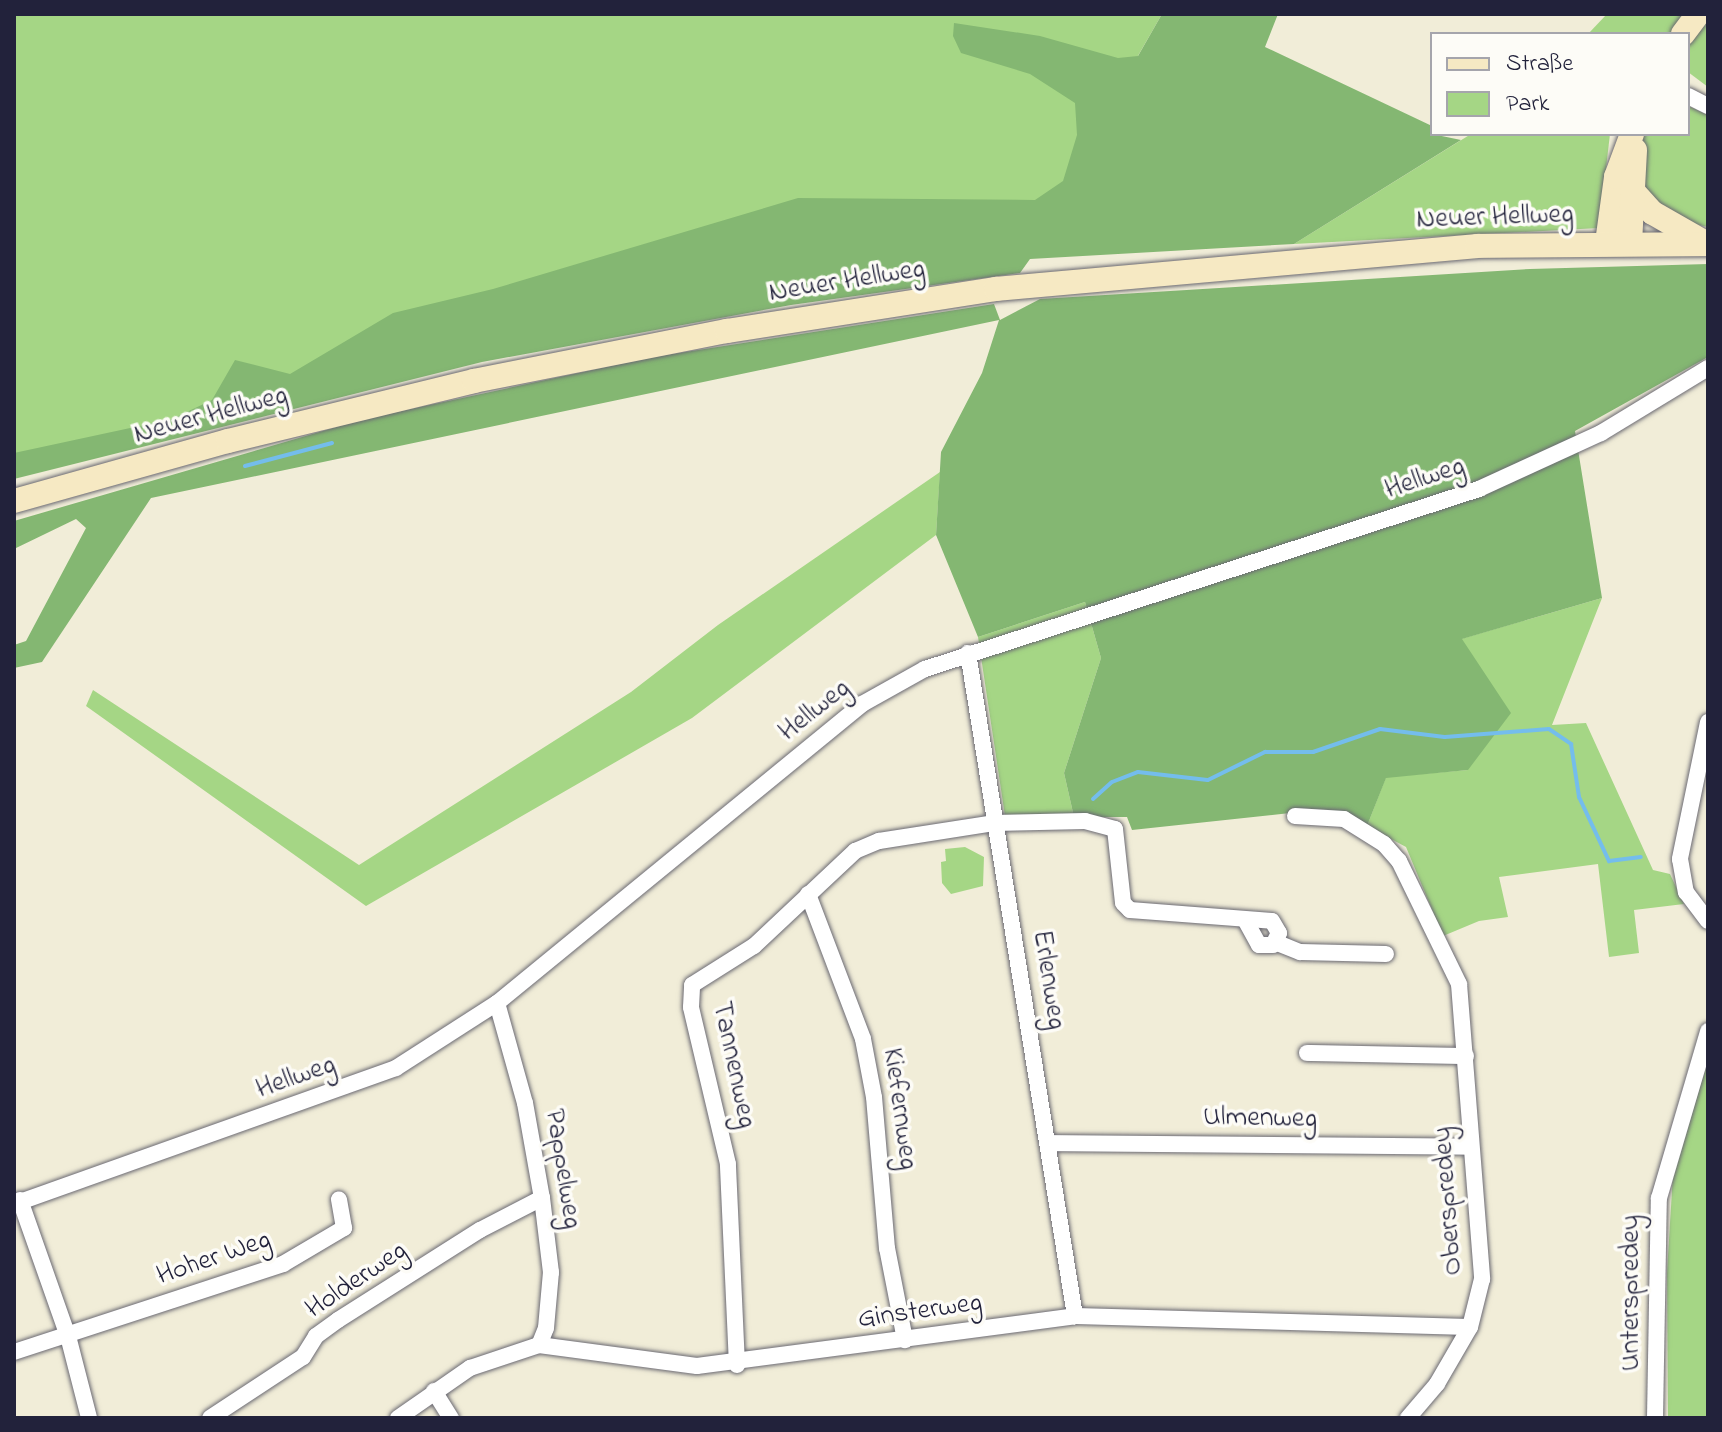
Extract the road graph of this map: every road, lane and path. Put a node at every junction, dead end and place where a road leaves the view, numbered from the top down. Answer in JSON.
{"nodes":[{"id":1,"x":1698,"y":14,"type":"edge"},
{"id":2,"x":1684,"y":32,"type":"edge"},
{"id":3,"x":1690,"y":97,"type":"edge"},
{"id":4,"x":1708,"y":106,"type":"edge"},
{"id":5,"x":1633,"y":136,"type":"edge"},
{"id":6,"x":1634,"y":136,"type":"edge"},
{"id":7,"x":1632,"y":190,"type":"junction"},
{"id":8,"x":1618,"y":243,"type":"junction"},
{"id":9,"x":1708,"y":244,"type":"edge"},
{"id":10,"x":1708,"y":369,"type":"edge"},
{"id":11,"x":14,"y":501,"type":"edge"},
{"id":12,"x":968,"y":653,"type":"junction"},
{"id":13,"x":1708,"y":722,"type":"edge"},
{"id":14,"x":1295,"y":816,"type":"dead end"},
{"id":15,"x":994,"y":823,"type":"junction"},
{"id":16,"x":808,"y":894,"type":"junction"},
{"id":17,"x":1708,"y":921,"type":"edge"},
{"id":18,"x":1386,"y":954,"type":"dead end"},
{"id":19,"x":497,"y":1003,"type":"junction"},
{"id":20,"x":1708,"y":1031,"type":"edge"},
{"id":21,"x":1307,"y":1053,"type":"dead end"},
{"id":22,"x":1466,"y":1056,"type":"junction"},
{"id":23,"x":1048,"y":1143,"type":"junction"},
{"id":24,"x":1471,"y":1147,"type":"junction"},
{"id":25,"x":542,"y":1198,"type":"junction"},
{"id":26,"x":339,"y":1199,"type":"dead end"},
{"id":27,"x":17,"y":1202,"type":"edge"},
{"id":28,"x":1075,"y":1316,"type":"junction"},
{"id":29,"x":1470,"y":1327,"type":"junction"},
{"id":30,"x":68,"y":1336,"type":"junction"},
{"id":31,"x":905,"y":1340,"type":"junction"},
{"id":32,"x":539,"y":1345,"type":"junction"},
{"id":33,"x":14,"y":1352,"type":"edge"},
{"id":34,"x":737,"y":1365,"type":"junction"},
{"id":35,"x":434,"y":1391,"type":"junction"},
{"id":36,"x":89,"y":1418,"type":"edge"},
{"id":37,"x":210,"y":1418,"type":"edge"},
{"id":38,"x":398,"y":1418,"type":"edge"},
{"id":39,"x":451,"y":1418,"type":"edge"},
{"id":40,"x":1408,"y":1418,"type":"edge"},
{"id":41,"x":1655,"y":1418,"type":"edge"}],
"edges":[{"from":1,"to":2,"type":"main road"},
{"from":3,"to":4,"type":"street"},
{"from":5,"to":8,"type":"main road"},
{"from":6,"to":7,"type":"main road"},
{"from":7,"to":8,"type":"main road"},
{"from":7,"to":9,"type":"main road"},
{"from":8,"to":9,"type":"main road","name":"Neuer Hellweg"},
{"from":8,"to":11,"type":"main road","name":"Neuer Hellweg"},
{"from":10,"to":12,"type":"street","name":"Hellweg"},
{"from":12,"to":15,"type":"street","name":"Erlenweg"},
{"from":12,"to":19,"type":"street","name":"Hellweg"},
{"from":13,"to":17,"type":"street"},
{"from":14,"to":22,"type":"street","name":"Oberspredey"},
{"from":15,"to":16,"type":"street","name":"Tannenweg"},
{"from":15,"to":18,"type":"street","name":"Tannenweg"},
{"from":15,"to":23,"type":"street","name":"Erlenweg"},
{"from":16,"to":31,"type":"street","name":"Kiefernweg"},
{"from":16,"to":34,"type":"street","name":"Tannenweg"},
{"from":19,"to":25,"type":"street","name":"Pappelweg"},
{"from":19,"to":27,"type":"street","name":"Hellweg"},
{"from":20,"to":41,"type":"street","name":"Unterspredey"},
{"from":21,"to":22,"type":"street"},
{"from":22,"to":24,"type":"street","name":"Oberspredey"},
{"from":23,"to":24,"type":"street","name":"Ulmenweg"},
{"from":23,"to":28,"type":"street","name":"Erlenweg"},
{"from":24,"to":29,"type":"street","name":"Oberspredey"},
{"from":25,"to":32,"type":"street","name":"Pappelweg"},
{"from":25,"to":37,"type":"street","name":"Holderweg"},
{"from":26,"to":30,"type":"street","name":"Hoher Weg"},
{"from":27,"to":30,"type":"street"},
{"from":28,"to":29,"type":"street","name":"Ginsterweg"},
{"from":28,"to":31,"type":"street","name":"Ginsterweg"},
{"from":29,"to":40,"type":"street","name":"Oberspredey"},
{"from":30,"to":33,"type":"street","name":"Hoher Weg"},
{"from":30,"to":36,"type":"street"},
{"from":31,"to":34,"type":"street","name":"Ginsterweg"},
{"from":32,"to":34,"type":"street","name":"Ginsterweg"},
{"from":32,"to":35,"type":"street","name":"Ginsterweg"},
{"from":35,"to":38,"type":"street","name":"Ginsterweg"},
{"from":35,"to":39,"type":"street"}]}
